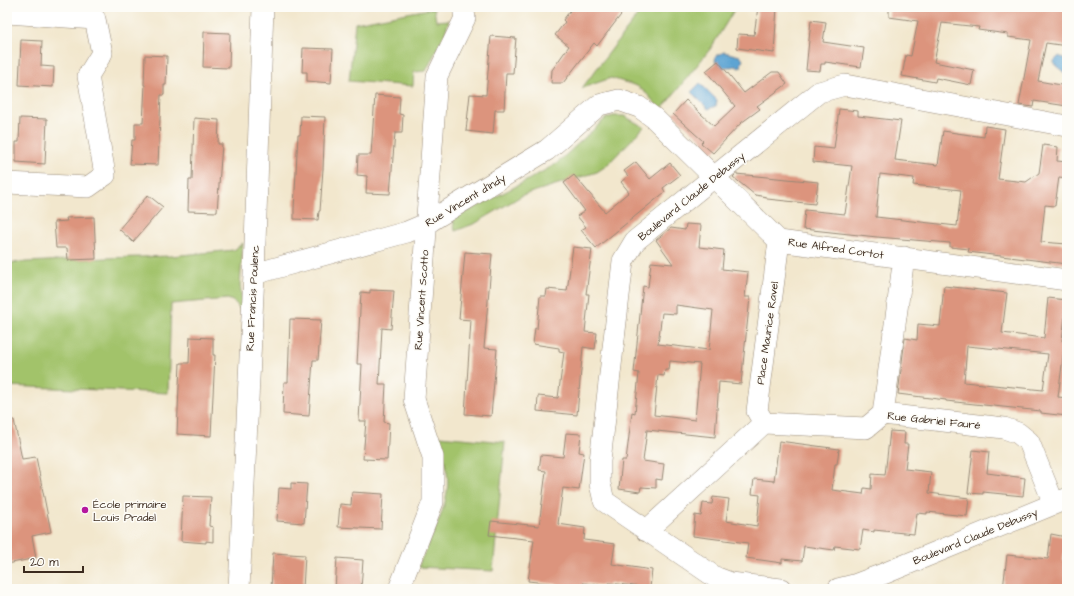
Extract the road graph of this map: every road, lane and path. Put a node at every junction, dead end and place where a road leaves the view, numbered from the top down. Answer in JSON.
{"nodes":[{"id":1,"x":263,"y":7,"type":"edge"},
{"id":2,"x":463,"y":7,"type":"edge"},
{"id":3,"x":7,"y":13,"type":"edge"},
{"id":4,"x":654,"y":118,"type":"joint"},
{"id":5,"x":1067,"y":126,"type":"edge"},
{"id":6,"x":713,"y":177,"type":"junction"},
{"id":7,"x":7,"y":183,"type":"edge"},
{"id":8,"x":426,"y":224,"type":"junction"},
{"id":9,"x":779,"y":241,"type":"junction"},
{"id":10,"x":904,"y":257,"type":"junction"},
{"id":11,"x":254,"y":274,"type":"junction"},
{"id":12,"x":1067,"y":280,"type":"edge"},
{"id":13,"x":883,"y":414,"type":"junction"},
{"id":14,"x":764,"y":423,"type":"junction"},
{"id":15,"x":1060,"y":502,"type":"edge"},
{"id":16,"x":646,"y":531,"type":"junction"},
{"id":17,"x":886,"y":581,"type":"edge"},
{"id":18,"x":711,"y":583,"type":"edge"},
{"id":19,"x":849,"y":588,"type":"edge"},
{"id":20,"x":238,"y":589,"type":"edge"},
{"id":21,"x":399,"y":589,"type":"edge"},
{"id":22,"x":781,"y":589,"type":"edge"}],
"edges":[{"from":1,"to":11,"type":"street","name":"Rue Francis Poulenc"},
{"from":2,"to":8,"type":"street","name":"Rue Vincent Scotto"},
{"from":3,"to":7,"type":"street"},
{"from":4,"to":6,"type":"street","name":"Rue Alfred Cortot"},
{"from":4,"to":8,"type":"street","name":"Rue Vincent d'Indy"},
{"from":5,"to":6,"type":"street","name":"Boulevard Claude Debussy"},
{"from":6,"to":9,"type":"street","name":"Rue Alfred Cortot"},
{"from":6,"to":16,"type":"street","name":"Boulevard Claude Debussy"},
{"from":8,"to":11,"type":"street","name":"Rue Vincent d'Indy"},
{"from":8,"to":21,"type":"street","name":"Rue Vincent Scotto"},
{"from":9,"to":10,"type":"street","name":"Rue Alfred Cortot"},
{"from":9,"to":14,"type":"street","name":"Place Maurice Ravel"},
{"from":10,"to":12,"type":"street","name":"Rue Alfred Cortot"},
{"from":10,"to":13,"type":"street"},
{"from":11,"to":20,"type":"street","name":"Rue Francis Poulenc"},
{"from":13,"to":14,"type":"street","name":"Rue Gabriel Fauré"},
{"from":13,"to":15,"type":"street","name":"Rue Gabriel Fauré"},
{"from":14,"to":16,"type":"street"},
{"from":15,"to":17,"type":"street","name":"Boulevard Claude Debussy"},
{"from":16,"to":18,"type":"street","name":"Boulevard Claude Debussy"},
{"from":17,"to":19,"type":"street","name":"Boulevard Claude Debussy"},
{"from":18,"to":22,"type":"street","name":"Boulevard Claude Debussy"}]}
